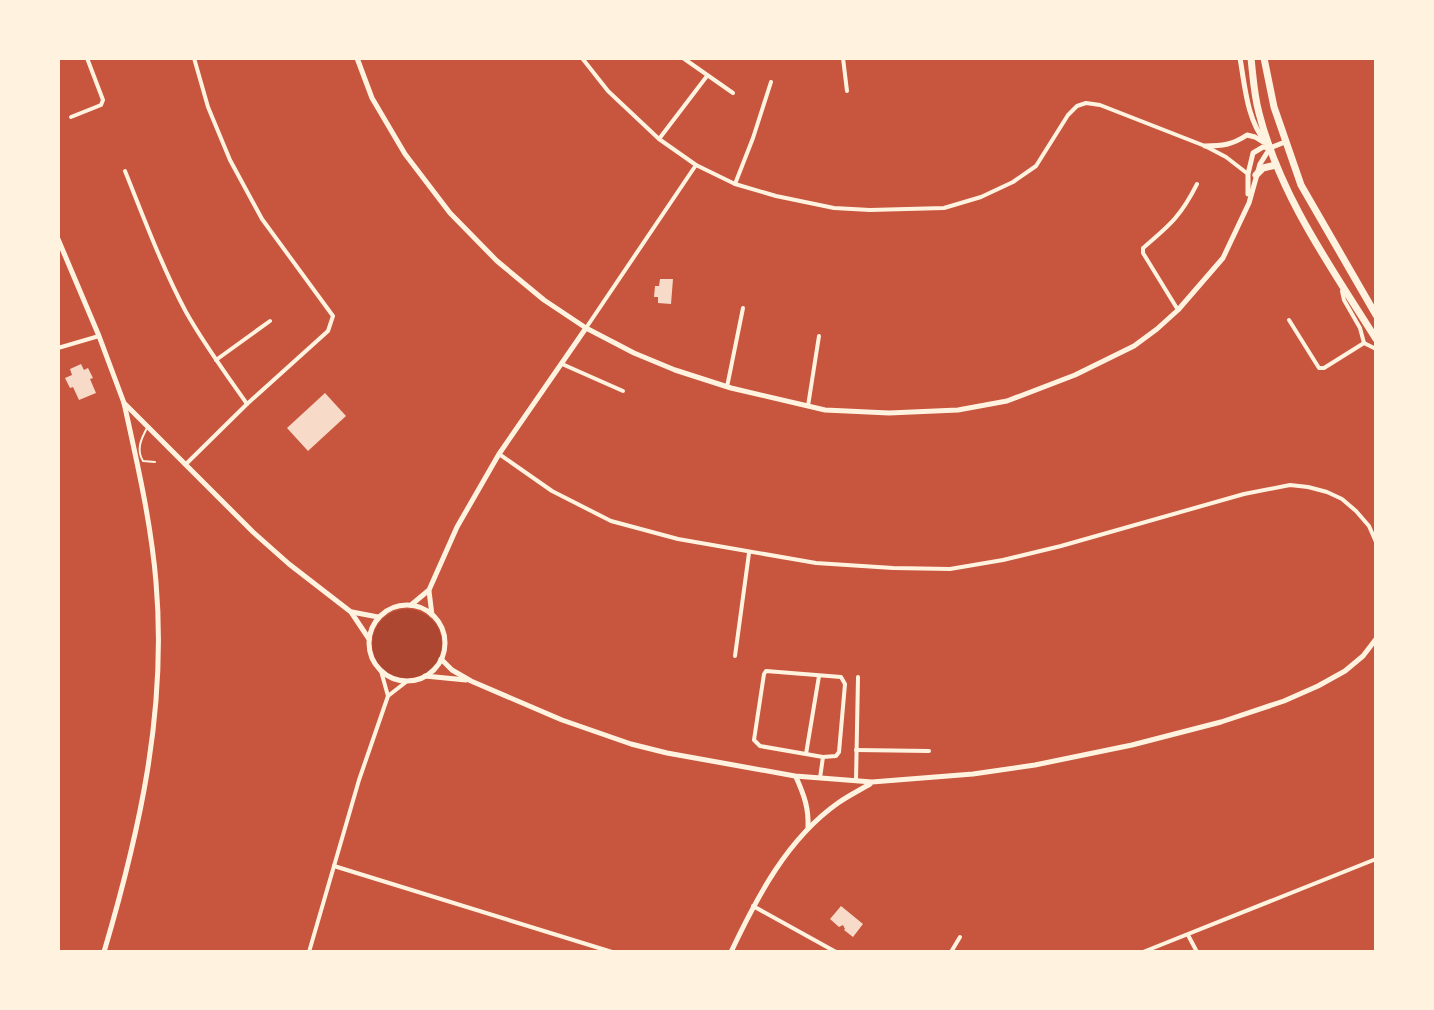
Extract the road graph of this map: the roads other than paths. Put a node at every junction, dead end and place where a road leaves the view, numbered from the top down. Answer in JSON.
{"nodes":[{"id":1,"x":87,"y":58,"type":"edge"},
{"id":2,"x":194,"y":58,"type":"edge"},
{"id":3,"x":357,"y":58,"type":"edge"},
{"id":4,"x":582,"y":58,"type":"edge"},
{"id":5,"x":683,"y":58,"type":"edge"},
{"id":6,"x":843,"y":58,"type":"edge"},
{"id":7,"x":1240,"y":58,"type":"edge"},
{"id":8,"x":1251,"y":58,"type":"edge"},
{"id":9,"x":1264,"y":58,"type":"edge"},
{"id":10,"x":707,"y":76,"type":"junction"},
{"id":11,"x":771,"y":82,"type":"dead end"},
{"id":12,"x":847,"y":91,"type":"dead end"},
{"id":13,"x":733,"y":93,"type":"dead end"},
{"id":14,"x":71,"y":117,"type":"dead end"},
{"id":15,"x":659,"y":139,"type":"junction"},
{"id":16,"x":1285,"y":142,"type":"junction"},
{"id":17,"x":1205,"y":146,"type":"junction"},
{"id":18,"x":1270,"y":148,"type":"junction"},
{"id":19,"x":696,"y":165,"type":"junction"},
{"id":20,"x":1276,"y":165,"type":"junction"},
{"id":21,"x":125,"y":171,"type":"dead end"},
{"id":22,"x":1252,"y":175,"type":"junction"},
{"id":23,"x":735,"y":184,"type":"junction"},
{"id":24,"x":1197,"y":184,"type":"dead end"},
{"id":25,"x":58,"y":239,"type":"edge"},
{"id":26,"x":1341,"y":283,"type":"junction"},
{"id":27,"x":743,"y":308,"type":"dead end"},
{"id":28,"x":1178,"y":310,"type":"junction"},
{"id":29,"x":1376,"y":315,"type":"edge"},
{"id":30,"x":1289,"y":320,"type":"dead end"},
{"id":31,"x":270,"y":321,"type":"dead end"},
{"id":32,"x":586,"y":328,"type":"junction"},
{"id":33,"x":99,"y":336,"type":"junction"},
{"id":34,"x":819,"y":336,"type":"dead end"},
{"id":35,"x":1376,"y":339,"type":"edge"},
{"id":36,"x":1364,"y":343,"type":"junction"},
{"id":37,"x":58,"y":348,"type":"edge"},
{"id":38,"x":1376,"y":349,"type":"edge"},
{"id":39,"x":216,"y":360,"type":"junction"},
{"id":40,"x":562,"y":364,"type":"junction"},
{"id":41,"x":727,"y":387,"type":"junction"},
{"id":42,"x":623,"y":391,"type":"dead end"},
{"id":43,"x":124,"y":403,"type":"junction"},
{"id":44,"x":247,"y":404,"type":"junction"},
{"id":45,"x":808,"y":406,"type":"junction"},
{"id":46,"x":148,"y":427,"type":"junction"},
{"id":47,"x":499,"y":454,"type":"junction"},
{"id":48,"x":155,"y":462,"type":"dead end"},
{"id":49,"x":186,"y":464,"type":"junction"},
{"id":50,"x":1376,"y":542,"type":"edge"},
{"id":51,"x":749,"y":553,"type":"junction"},
{"id":52,"x":429,"y":590,"type":"junction"},
{"id":53,"x":411,"y":605,"type":"junction"},
{"id":54,"x":351,"y":612,"type":"junction"},
{"id":55,"x":432,"y":615,"type":"junction"},
{"id":56,"x":378,"y":617,"type":"junction"},
{"id":57,"x":369,"y":639,"type":"junction"},
{"id":58,"x":1376,"y":639,"type":"edge"},
{"id":59,"x":735,"y":656,"type":"dead end"},
{"id":60,"x":441,"y":659,"type":"junction"},
{"id":61,"x":381,"y":671,"type":"junction"},
{"id":62,"x":425,"y":676,"type":"junction"},
{"id":63,"x":819,"y":676,"type":"junction"},
{"id":64,"x":858,"y":677,"type":"dead end"},
{"id":65,"x":471,"y":681,"type":"junction"},
{"id":66,"x":406,"y":682,"type":"junction"},
{"id":67,"x":388,"y":696,"type":"junction"},
{"id":68,"x":856,"y":750,"type":"junction"},
{"id":69,"x":929,"y":751,"type":"dead end"},
{"id":70,"x":806,"y":754,"type":"junction"},
{"id":71,"x":823,"y":757,"type":"junction"},
{"id":72,"x":795,"y":776,"type":"junction"},
{"id":73,"x":820,"y":778,"type":"junction"},
{"id":74,"x":856,"y":781,"type":"junction"},
{"id":75,"x":872,"y":782,"type":"junction"},
{"id":76,"x":808,"y":829,"type":"junction"},
{"id":77,"x":1376,"y":859,"type":"edge"},
{"id":78,"x":334,"y":866,"type":"junction"},
{"id":79,"x":753,"y":906,"type":"junction"},
{"id":80,"x":1188,"y":935,"type":"junction"},
{"id":81,"x":960,"y":937,"type":"dead end"},
{"id":82,"x":104,"y":952,"type":"edge"},
{"id":83,"x":309,"y":952,"type":"edge"},
{"id":84,"x":612,"y":952,"type":"edge"},
{"id":85,"x":731,"y":952,"type":"edge"},
{"id":86,"x":836,"y":952,"type":"edge"},
{"id":87,"x":951,"y":952,"type":"edge"},
{"id":88,"x":1143,"y":952,"type":"edge"},
{"id":89,"x":1197,"y":952,"type":"edge"}],
"edges":[{"from":1,"to":14,"type":"street"},
{"from":2,"to":44,"type":"street"},
{"from":3,"to":32,"type":"street"},
{"from":4,"to":15,"type":"street"},
{"from":5,"to":10,"type":"street"},
{"from":6,"to":12,"type":"street"},
{"from":7,"to":18,"type":"street"},
{"from":8,"to":18,"type":"main road"},
{"from":9,"to":16,"type":"main road"},
{"from":10,"to":13,"type":"street"},
{"from":10,"to":15,"type":"street"},
{"from":11,"to":23,"type":"street"},
{"from":15,"to":19,"type":"street"},
{"from":16,"to":18,"type":"street"},
{"from":16,"to":29,"type":"main road"},
{"from":17,"to":18,"type":"street"},
{"from":17,"to":22,"type":"street"},
{"from":17,"to":23,"type":"street"},
{"from":18,"to":20,"type":"main road"},
{"from":18,"to":22,"type":"street"},
{"from":18,"to":22,"type":"street"},
{"from":19,"to":23,"type":"street"},
{"from":19,"to":32,"type":"street"},
{"from":20,"to":22,"type":"main road"},
{"from":20,"to":26,"type":"main road"},
{"from":21,"to":39,"type":"street"},
{"from":22,"to":28,"type":"street"},
{"from":24,"to":28,"type":"street"},
{"from":25,"to":33,"type":"street"},
{"from":26,"to":35,"type":"main road"},
{"from":26,"to":36,"type":"street"},
{"from":27,"to":41,"type":"street"},
{"from":28,"to":45,"type":"street"},
{"from":30,"to":36,"type":"street"},
{"from":31,"to":39,"type":"street"},
{"from":32,"to":40,"type":"street"},
{"from":32,"to":41,"type":"street"},
{"from":33,"to":37,"type":"street"},
{"from":33,"to":43,"type":"street"},
{"from":34,"to":45,"type":"street"},
{"from":36,"to":38,"type":"street"},
{"from":39,"to":44,"type":"street"},
{"from":40,"to":42,"type":"street"},
{"from":40,"to":47,"type":"street"},
{"from":41,"to":45,"type":"street"},
{"from":43,"to":46,"type":"street"},
{"from":43,"to":82,"type":"street"},
{"from":44,"to":49,"type":"street"},
{"from":46,"to":48,"type":"lane"},
{"from":46,"to":49,"type":"street"},
{"from":47,"to":51,"type":"street"},
{"from":47,"to":52,"type":"street"},
{"from":49,"to":54,"type":"street"},
{"from":50,"to":51,"type":"street"},
{"from":51,"to":59,"type":"street"},
{"from":52,"to":53,"type":"street"},
{"from":52,"to":55,"type":"street"},
{"from":53,"to":55,"type":"street"},
{"from":53,"to":56,"type":"street"},
{"from":54,"to":56,"type":"street"},
{"from":54,"to":57,"type":"street"},
{"from":55,"to":60,"type":"street"},
{"from":56,"to":57,"type":"street"},
{"from":57,"to":61,"type":"street"},
{"from":58,"to":75,"type":"street"},
{"from":60,"to":62,"type":"street"},
{"from":60,"to":65,"type":"street"},
{"from":61,"to":66,"type":"street"},
{"from":61,"to":67,"type":"street"},
{"from":62,"to":65,"type":"street"},
{"from":62,"to":66,"type":"street"},
{"from":63,"to":70,"type":"street"},
{"from":63,"to":70,"type":"street"},
{"from":63,"to":71,"type":"street"},
{"from":64,"to":68,"type":"street"},
{"from":65,"to":72,"type":"street"},
{"from":66,"to":67,"type":"street"},
{"from":67,"to":78,"type":"street"},
{"from":68,"to":69,"type":"street"},
{"from":68,"to":74,"type":"street"},
{"from":70,"to":71,"type":"street"},
{"from":71,"to":73,"type":"street"},
{"from":72,"to":73,"type":"street"},
{"from":72,"to":76,"type":"street"},
{"from":73,"to":74,"type":"street"},
{"from":74,"to":75,"type":"street"},
{"from":75,"to":76,"type":"street"},
{"from":76,"to":79,"type":"street"},
{"from":77,"to":80,"type":"street"},
{"from":78,"to":83,"type":"street"},
{"from":78,"to":84,"type":"street"},
{"from":79,"to":85,"type":"street"},
{"from":79,"to":86,"type":"street"},
{"from":80,"to":88,"type":"street"},
{"from":80,"to":89,"type":"street"},
{"from":81,"to":87,"type":"street"}]}
